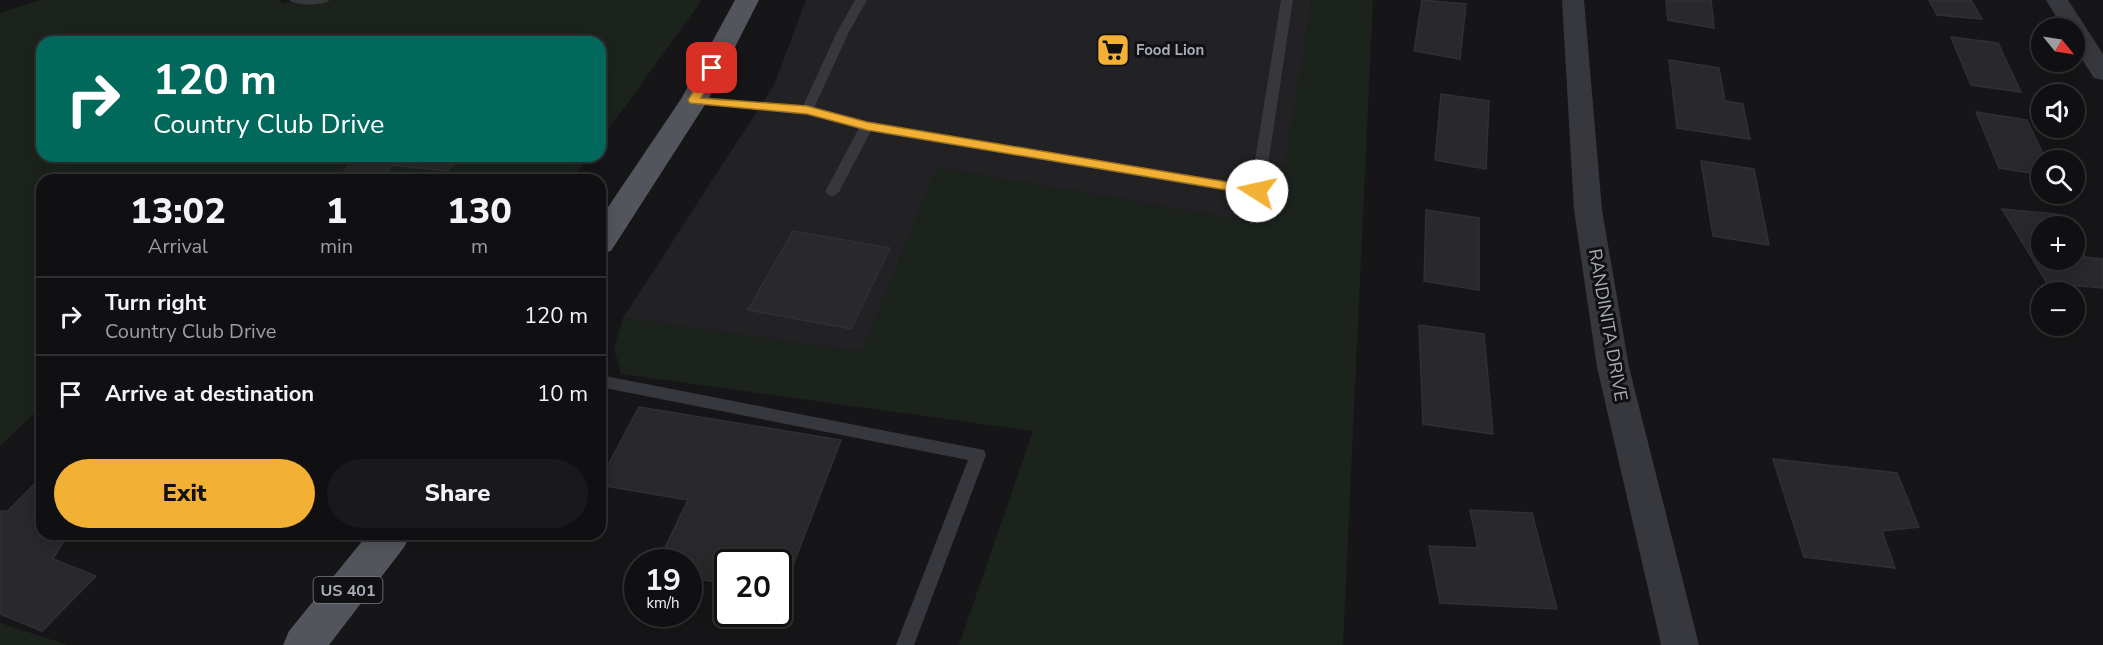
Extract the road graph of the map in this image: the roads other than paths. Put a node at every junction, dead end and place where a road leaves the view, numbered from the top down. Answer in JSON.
{"nodes":[{"id":1,"x":295,"y":0,"type":"edge"},
{"id":2,"x":324,"y":0,"type":"edge"},
{"id":3,"x":747,"y":0,"type":"edge"},
{"id":4,"x":861,"y":0,"type":"edge"},
{"id":5,"x":1287,"y":0,"type":"edge"},
{"id":6,"x":1573,"y":0,"type":"edge"},
{"id":7,"x":2057,"y":0,"type":"edge"},
{"id":8,"x":2097,"y":53,"type":"edge"},
{"id":9,"x":2103,"y":73,"type":"edge"},
{"id":10,"x":694,"y":100,"type":"junction"},
{"id":11,"x":807,"y":110,"type":"junction"},
{"id":12,"x":867,"y":126,"type":"junction"},
{"id":13,"x":832,"y":192,"type":"dead end"},
{"id":14,"x":606,"y":234,"type":"edge"},
{"id":15,"x":606,"y":382,"type":"edge"},
{"id":16,"x":387,"y":540,"type":"edge"},
{"id":17,"x":304,"y":645,"type":"edge"},
{"id":18,"x":905,"y":645,"type":"edge"},
{"id":19,"x":1680,"y":645,"type":"edge"}],
"edges":[{"from":1,"to":2,"type":"lane"},
{"from":3,"to":10,"type":"main road"},
{"from":4,"to":11,"type":"lane"},
{"from":5,"to":12,"type":"lane"},
{"from":6,"to":19,"type":"street","name":"RANDINITA DRIVE"},
{"from":7,"to":8,"type":"street"},
{"from":8,"to":9,"type":"street"},
{"from":10,"to":11,"type":"lane"},
{"from":10,"to":14,"type":"main road"},
{"from":11,"to":12,"type":"lane"},
{"from":12,"to":13,"type":"lane"},
{"from":15,"to":18,"type":"lane"},
{"from":16,"to":17,"type":"main road","number":"US 401"}]}
